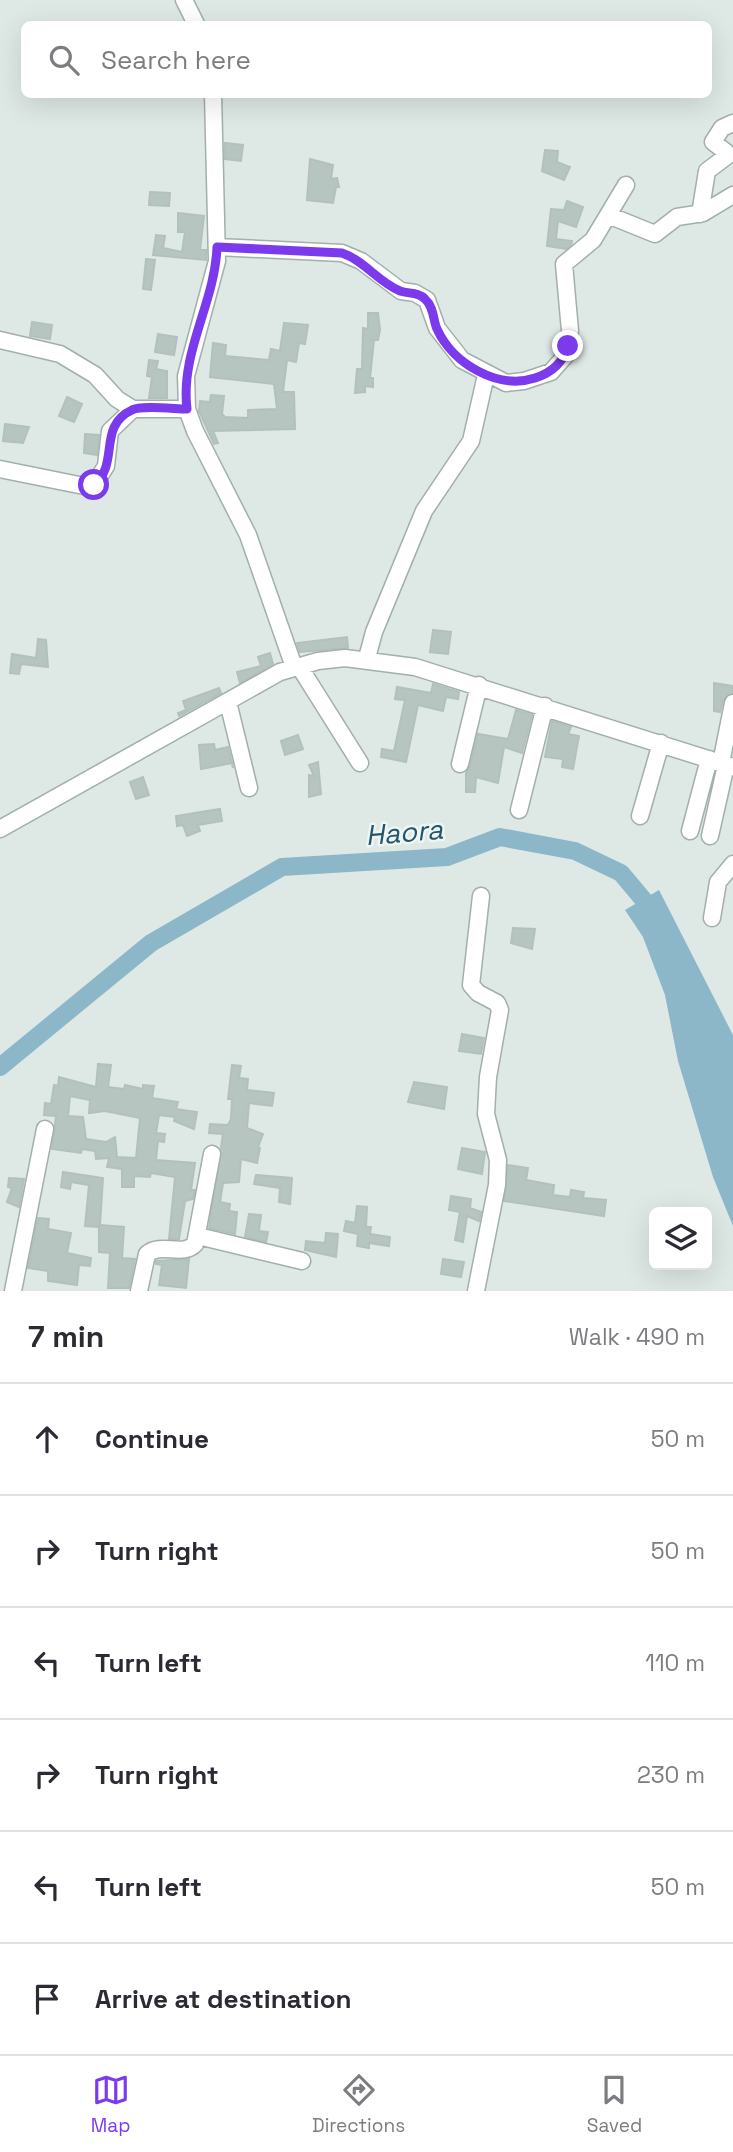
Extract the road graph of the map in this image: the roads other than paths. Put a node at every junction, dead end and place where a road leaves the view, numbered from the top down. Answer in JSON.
{"nodes":[{"id":1,"x":184,"y":0,"type":"edge"},
{"id":2,"x":195,"y":21,"type":"edge"},
{"id":3,"x":213,"y":98,"type":"edge"},
{"id":4,"x":733,"y":123,"type":"edge"},
{"id":5,"x":626,"y":185,"type":"dead end"},
{"id":6,"x":733,"y":195,"type":"edge"},
{"id":7,"x":700,"y":214,"type":"junction"},
{"id":8,"x":608,"y":215,"type":"junction"},
{"id":9,"x":217,"y":247,"type":"junction"},
{"id":10,"x":0,"y":340,"type":"edge"},
{"id":11,"x":486,"y":375,"type":"junction"},
{"id":12,"x":133,"y":409,"type":"junction"},
{"id":13,"x":187,"y":409,"type":"junction"},
{"id":14,"x":0,"y":469,"type":"edge"},
{"id":15,"x":367,"y":658,"type":"junction"},
{"id":16,"x":296,"y":666,"type":"junction"},
{"id":17,"x":479,"y":685,"type":"junction"},
{"id":18,"x":228,"y":702,"type":"junction"},
{"id":19,"x":733,"y":703,"type":"edge"},
{"id":20,"x":545,"y":706,"type":"junction"},
{"id":21,"x":661,"y":743,"type":"junction"},
{"id":22,"x":360,"y":763,"type":"dead end"},
{"id":23,"x":460,"y":764,"type":"dead end"},
{"id":24,"x":722,"y":764,"type":"edge"},
{"id":25,"x":249,"y":788,"type":"dead end"},
{"id":26,"x":519,"y":810,"type":"dead end"},
{"id":27,"x":640,"y":816,"type":"dead end"},
{"id":28,"x":0,"y":829,"type":"edge"},
{"id":29,"x":690,"y":831,"type":"dead end"},
{"id":30,"x":710,"y":835,"type":"dead end"},
{"id":31,"x":733,"y":864,"type":"edge"},
{"id":32,"x":481,"y":896,"type":"dead end"},
{"id":33,"x":712,"y":918,"type":"dead end"},
{"id":34,"x":45,"y":1129,"type":"dead end"},
{"id":35,"x":212,"y":1154,"type":"dead end"},
{"id":36,"x":198,"y":1236,"type":"junction"},
{"id":37,"x":302,"y":1261,"type":"dead end"},
{"id":38,"x":13,"y":1291,"type":"edge"},
{"id":39,"x":139,"y":1291,"type":"edge"},
{"id":40,"x":476,"y":1291,"type":"edge"}],
"edges":[{"from":1,"to":2,"type":"street"},
{"from":3,"to":9,"type":"street"},
{"from":4,"to":7,"type":"street"},
{"from":5,"to":8,"type":"street"},
{"from":6,"to":7,"type":"street"},
{"from":7,"to":8,"type":"street"},
{"from":8,"to":11,"type":"street"},
{"from":9,"to":11,"type":"street"},
{"from":9,"to":13,"type":"street"},
{"from":10,"to":12,"type":"street"},
{"from":11,"to":15,"type":"street"},
{"from":12,"to":13,"type":"street"},
{"from":12,"to":14,"type":"street"},
{"from":13,"to":16,"type":"street"},
{"from":15,"to":16,"type":"street"},
{"from":15,"to":17,"type":"street"},
{"from":16,"to":18,"type":"street"},
{"from":16,"to":22,"type":"street"},
{"from":17,"to":20,"type":"street"},
{"from":17,"to":23,"type":"street"},
{"from":18,"to":25,"type":"street"},
{"from":18,"to":28,"type":"street"},
{"from":19,"to":24,"type":"street"},
{"from":20,"to":21,"type":"street"},
{"from":20,"to":26,"type":"street"},
{"from":21,"to":24,"type":"street"},
{"from":21,"to":27,"type":"street"},
{"from":24,"to":29,"type":"street"},
{"from":24,"to":30,"type":"street"},
{"from":31,"to":33,"type":"street"},
{"from":32,"to":40,"type":"street"},
{"from":34,"to":38,"type":"street"},
{"from":35,"to":36,"type":"street"},
{"from":36,"to":37,"type":"street"},
{"from":36,"to":39,"type":"street"}]}
